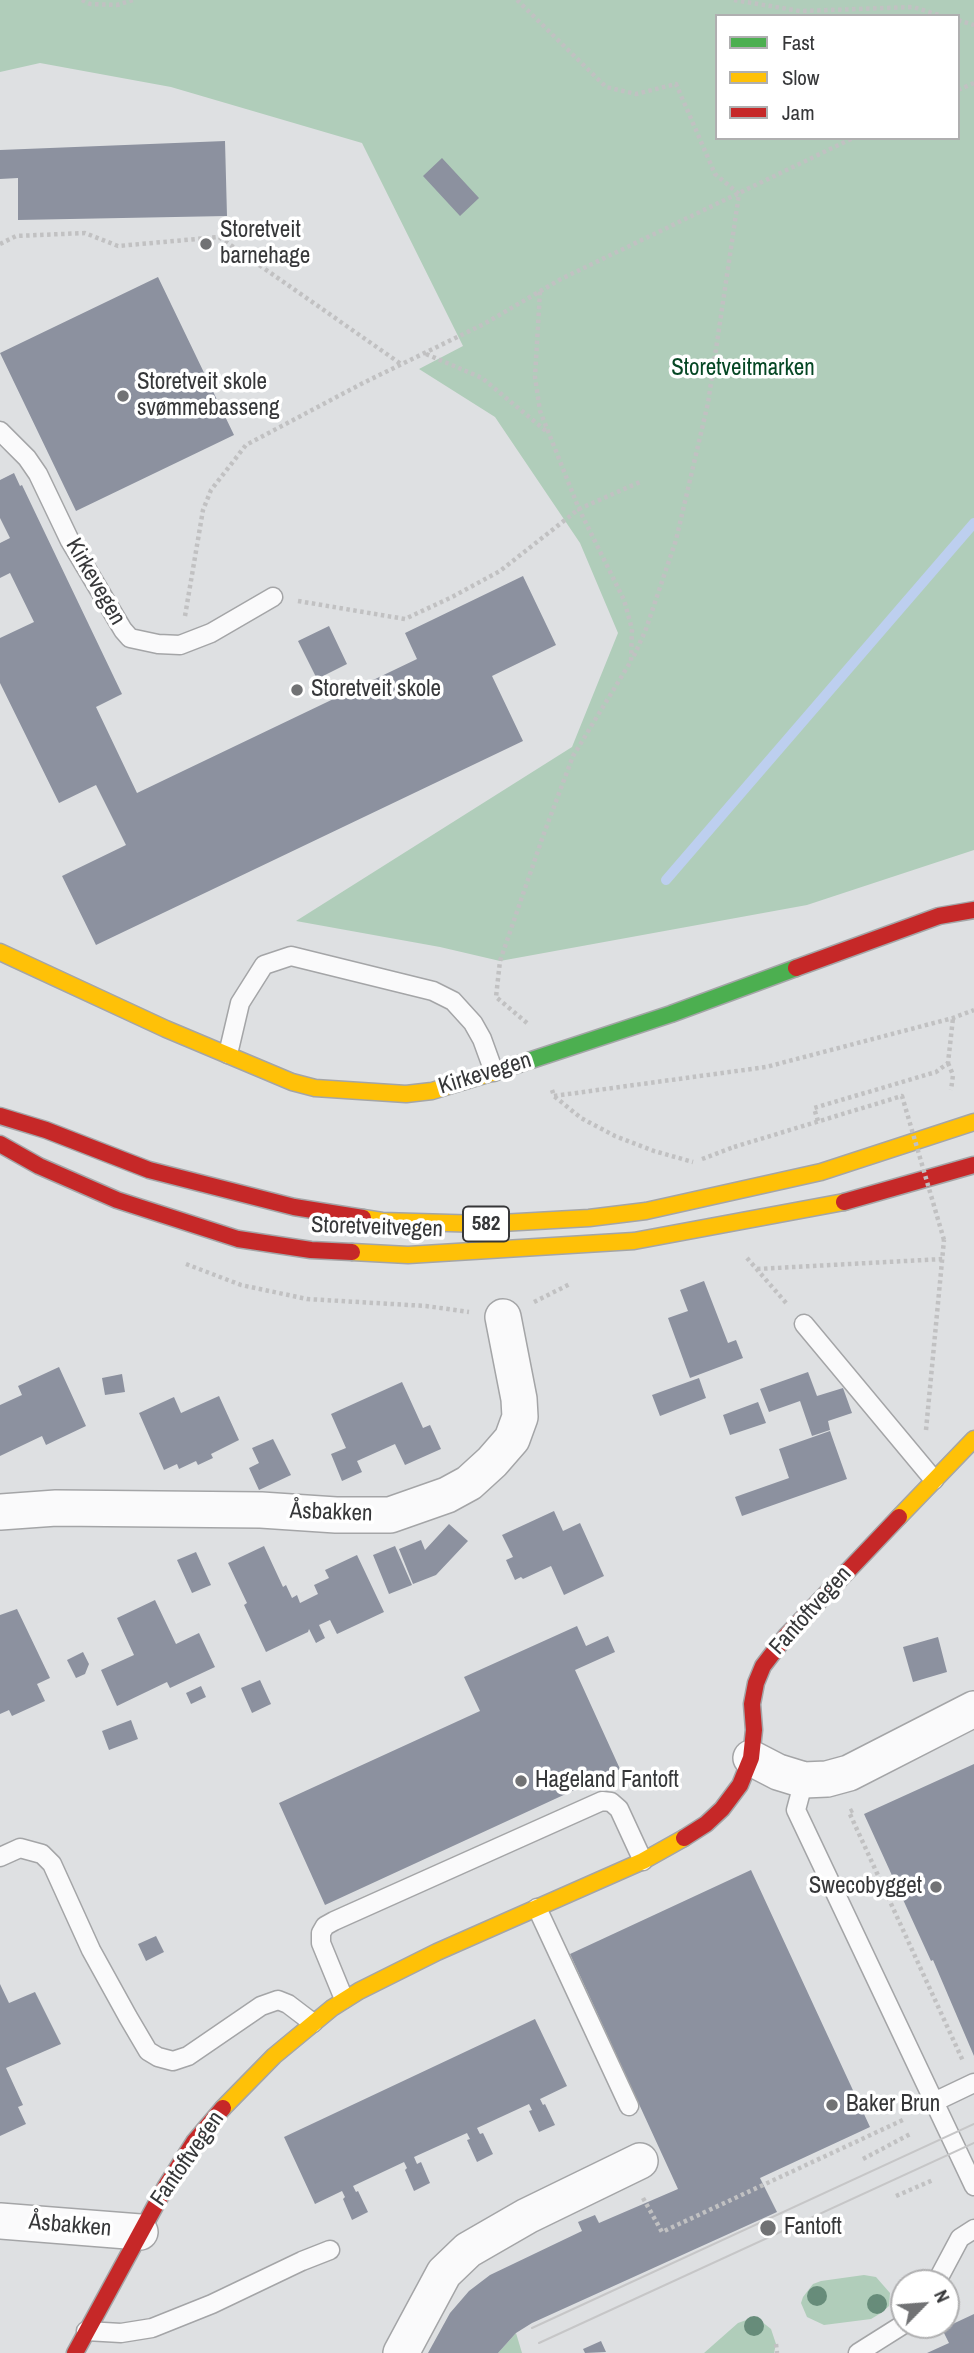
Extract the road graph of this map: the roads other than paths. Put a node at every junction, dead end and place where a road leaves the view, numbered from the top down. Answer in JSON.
{"nodes":[{"id":1,"x":0,"y":431,"type":"edge"},
{"id":2,"x":273,"y":597,"type":"road end"},
{"id":3,"x":974,"y":910,"type":"edge"},
{"id":4,"x":0,"y":952,"type":"edge"},
{"id":5,"x":229,"y":1054,"type":"junction"},
{"id":6,"x":494,"y":1072,"type":"junction"},
{"id":7,"x":0,"y":1116,"type":"edge"},
{"id":8,"x":974,"y":1122,"type":"edge"},
{"id":9,"x":0,"y":1144,"type":"edge"},
{"id":10,"x":974,"y":1165,"type":"edge"},
{"id":11,"x":974,"y":1172,"type":"edge"},
{"id":12,"x":946,"y":1175,"type":"junction"},
{"id":13,"x":502,"y":1317,"type":"dead end"},
{"id":14,"x":804,"y":1324,"type":"road end"},
{"id":15,"x":974,"y":1439,"type":"edge"},
{"id":16,"x":934,"y":1479,"type":"junction"},
{"id":17,"x":0,"y":1513,"type":"edge"},
{"id":18,"x":974,"y":1709,"type":"edge"},
{"id":19,"x":751,"y":1758,"type":"junction"},
{"id":20,"x":804,"y":1780,"type":"junction"},
{"id":21,"x":0,"y":1857,"type":"edge"},
{"id":22,"x":643,"y":1861,"type":"junction"},
{"id":23,"x":537,"y":1908,"type":"junction"},
{"id":24,"x":344,"y":1999,"type":"junction"},
{"id":25,"x":313,"y":2023,"type":"junction"},
{"id":26,"x":974,"y":2084,"type":"edge"},
{"id":27,"x":934,"y":2102,"type":"junction"},
{"id":28,"x":629,"y":2106,"type":"dead end"},
{"id":29,"x":633,"y":2164,"type":"road end"},
{"id":30,"x":974,"y":2186,"type":"edge"},
{"id":31,"x":0,"y":2221,"type":"edge"},
{"id":32,"x":974,"y":2229,"type":"edge"},
{"id":33,"x":140,"y":2232,"type":"junction"},
{"id":34,"x":330,"y":2250,"type":"dead end"},
{"id":35,"x":943,"y":2269,"type":"edge"},
{"id":36,"x":86,"y":2331,"type":"junction"},
{"id":37,"x":890,"y":2333,"type":"edge"},
{"id":38,"x":75,"y":2353,"type":"edge"},
{"id":39,"x":401,"y":2353,"type":"edge"},
{"id":40,"x":858,"y":2353,"type":"edge"}],
"edges":[{"from":1,"to":2,"type":"lane","name":"Kirkevegen"},
{"from":3,"to":6,"type":"street","name":"Kirkevegen"},
{"from":4,"to":5,"type":"street","name":"Kirkevegen"},
{"from":5,"to":6,"type":"street","name":"Kirkevegen"},
{"from":5,"to":6,"type":"lane"},
{"from":7,"to":8,"type":"street","name":"Storetveitvegen","number":"582"},
{"from":9,"to":12,"type":"street","name":"Storetveitvegen","number":"582"},
{"from":10,"to":12,"type":"street","name":"Storetveitvegen","number":"582"},
{"from":11,"to":12,"type":"street"},
{"from":13,"to":17,"type":"street","name":"Åsbakken"},
{"from":14,"to":16,"type":"lane"},
{"from":15,"to":16,"type":"street","name":"Fantoftvegen"},
{"from":16,"to":19,"type":"street","name":"Fantoftvegen"},
{"from":18,"to":20,"type":"street"},
{"from":19,"to":20,"type":"street"},
{"from":19,"to":22,"type":"street","name":"Fantoftvegen"},
{"from":20,"to":27,"type":"lane"},
{"from":21,"to":25,"type":"lane"},
{"from":22,"to":23,"type":"street","name":"Fantoftvegen"},
{"from":22,"to":24,"type":"lane"},
{"from":23,"to":24,"type":"street","name":"Fantoftvegen"},
{"from":23,"to":28,"type":"lane"},
{"from":24,"to":25,"type":"street","name":"Fantoftvegen"},
{"from":25,"to":33,"type":"street","name":"Fantoftvegen"},
{"from":26,"to":27,"type":"lane"},
{"from":27,"to":30,"type":"lane"},
{"from":29,"to":39,"type":"street"},
{"from":31,"to":33,"type":"street","name":"Åsbakken"},
{"from":32,"to":35,"type":"lane"},
{"from":33,"to":36,"type":"street","name":"Fantoftvegen"},
{"from":34,"to":36,"type":"lane"},
{"from":36,"to":38,"type":"street","name":"Fantoftvegen"},
{"from":37,"to":40,"type":"lane"}]}
